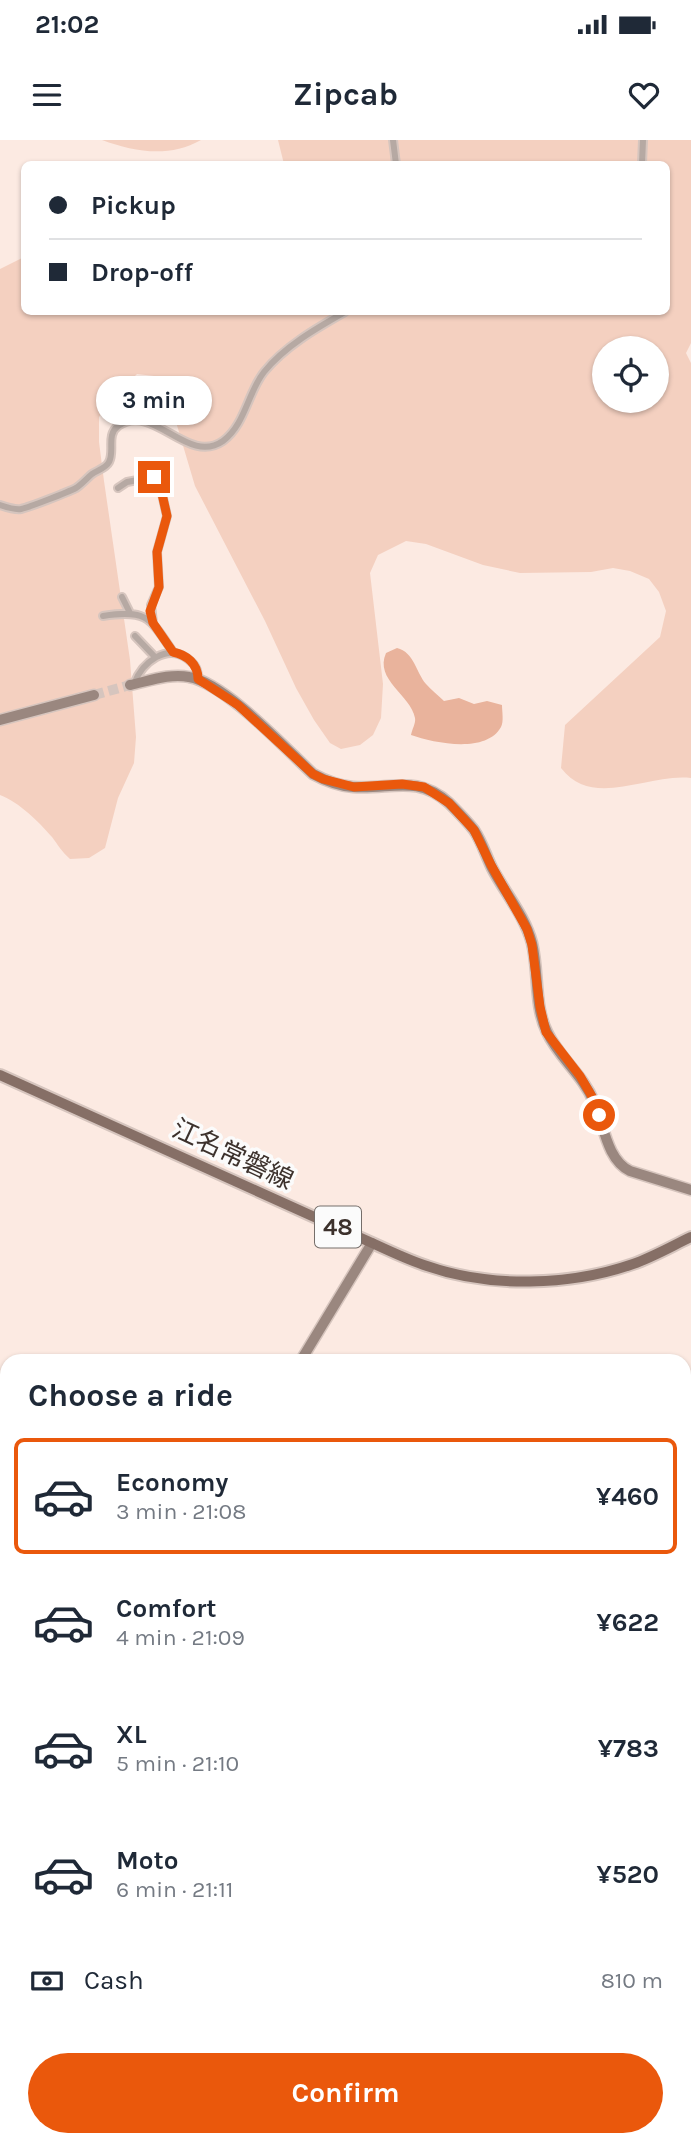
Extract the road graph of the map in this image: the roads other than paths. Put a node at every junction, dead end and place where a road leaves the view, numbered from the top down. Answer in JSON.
{"nodes":[{"id":1,"x":393,"y":140,"type":"edge"},
{"id":2,"x":643,"y":140,"type":"edge"},
{"id":3,"x":396,"y":161,"type":"edge"},
{"id":4,"x":642,"y":161,"type":"edge"},
{"id":5,"x":340,"y":315,"type":"edge"},
{"id":6,"x":118,"y":488,"type":"dead end"},
{"id":7,"x":0,"y":505,"type":"edge"},
{"id":8,"x":122,"y":597,"type":"dead end"},
{"id":9,"x":130,"y":613,"type":"junction"},
{"id":10,"x":103,"y":616,"type":"dead end"},
{"id":11,"x":153,"y":623,"type":"junction"},
{"id":12,"x":135,"y":636,"type":"dead end"},
{"id":13,"x":173,"y":652,"type":"junction"},
{"id":14,"x":155,"y":657,"type":"junction"},
{"id":15,"x":198,"y":679,"type":"junction"},
{"id":16,"x":132,"y":685,"type":"joint"},
{"id":17,"x":94,"y":695,"type":"tunnel mouth"},
{"id":18,"x":0,"y":720,"type":"edge"},
{"id":19,"x":0,"y":1075,"type":"edge"},
{"id":20,"x":691,"y":1190,"type":"edge"},
{"id":21,"x":691,"y":1237,"type":"edge"},
{"id":22,"x":373,"y":1243,"type":"junction"},
{"id":23,"x":305,"y":1354,"type":"edge"}],
"edges":[{"from":1,"to":3,"type":"street"},
{"from":2,"to":4,"type":"street"},
{"from":5,"to":7,"type":"street"},
{"from":6,"to":11,"type":"street"},
{"from":8,"to":9,"type":"street"},
{"from":9,"to":10,"type":"street"},
{"from":9,"to":11,"type":"street"},
{"from":11,"to":13,"type":"street"},
{"from":12,"to":14,"type":"street"},
{"from":13,"to":14,"type":"street"},
{"from":13,"to":15,"type":"street"},
{"from":14,"to":16,"type":"street"},
{"from":15,"to":16,"type":"street"},
{"from":15,"to":20,"type":"street"},
{"from":17,"to":18,"type":"street"},
{"from":19,"to":22,"type":"main road","name":"江名常磐線","number":"48"},
{"from":21,"to":22,"type":"main road","name":"江名常磐線","number":"48"},
{"from":22,"to":23,"type":"street"}]}
